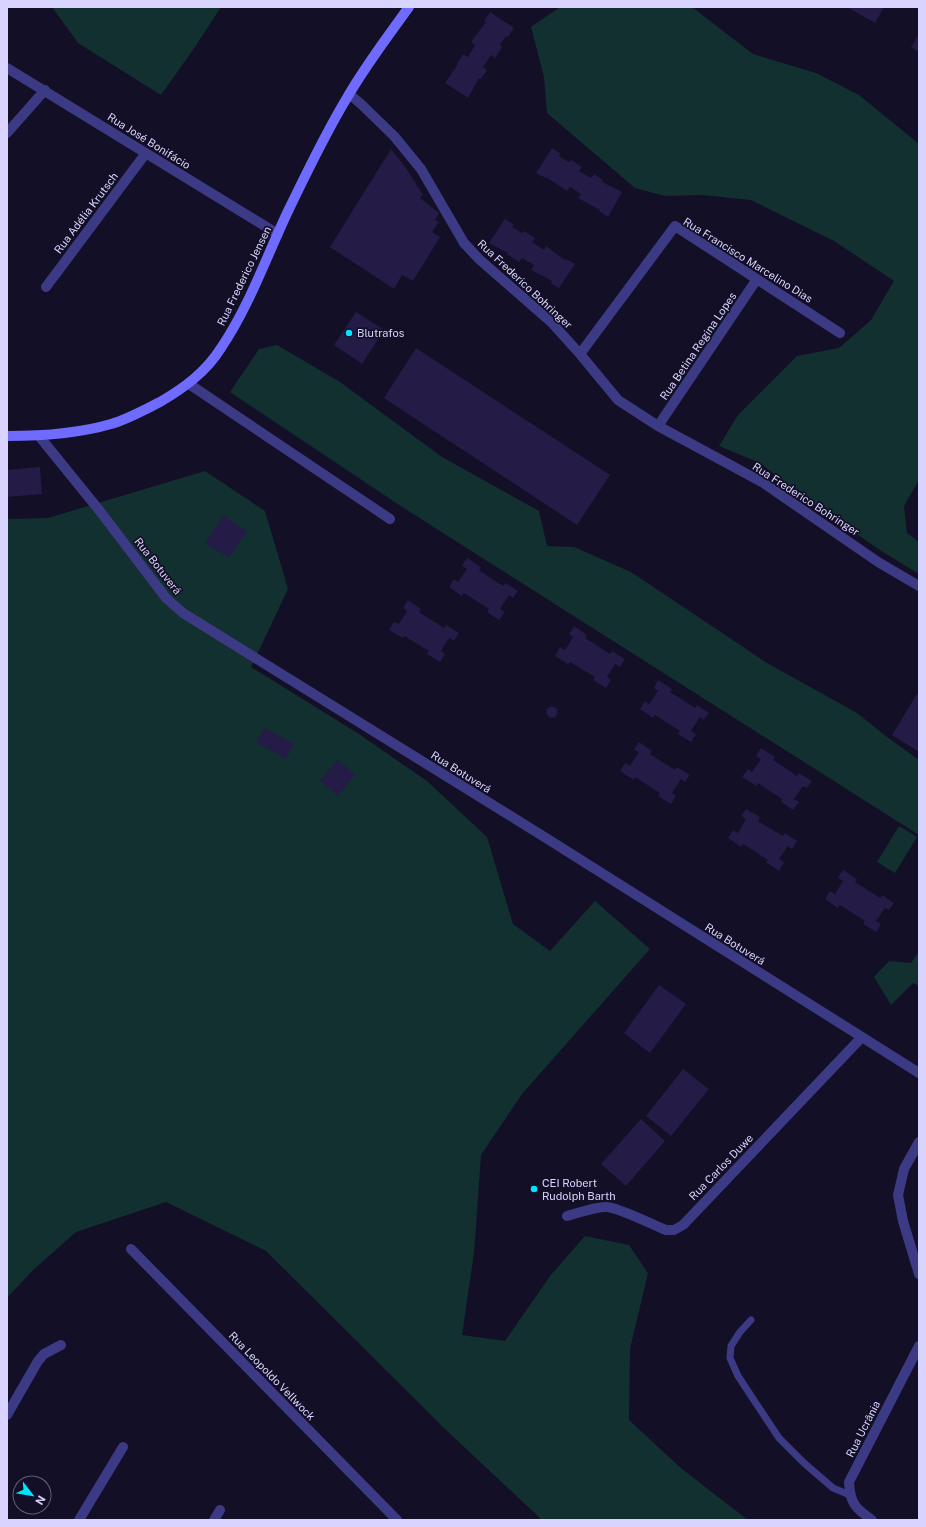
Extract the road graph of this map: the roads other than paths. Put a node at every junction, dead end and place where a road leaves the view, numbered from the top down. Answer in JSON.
{"nodes":[{"id":1,"x":409,"y":7,"type":"edge"},
{"id":2,"x":7,"y":68,"type":"edge"},
{"id":3,"x":45,"y":90,"type":"junction"},
{"id":4,"x":349,"y":94,"type":"junction"},
{"id":5,"x":7,"y":133,"type":"edge"},
{"id":6,"x":146,"y":153,"type":"junction"},
{"id":7,"x":278,"y":234,"type":"junction"},
{"id":8,"x":758,"y":279,"type":"junction"},
{"id":9,"x":46,"y":286,"type":"dead end"},
{"id":10,"x":840,"y":332,"type":"dead end"},
{"id":11,"x":580,"y":354,"type":"junction"},
{"id":12,"x":189,"y":384,"type":"junction"},
{"id":13,"x":658,"y":426,"type":"junction"},
{"id":14,"x":7,"y":436,"type":"edge"},
{"id":15,"x":39,"y":436,"type":"junction"},
{"id":16,"x":390,"y":519,"type":"dead end"},
{"id":17,"x":919,"y":586,"type":"edge"},
{"id":18,"x":862,"y":1037,"type":"junction"},
{"id":19,"x":919,"y":1073,"type":"edge"},
{"id":20,"x":919,"y":1142,"type":"edge"},
{"id":21,"x":567,"y":1216,"type":"dead end"},
{"id":22,"x":131,"y":1249,"type":"dead end"},
{"id":23,"x":919,"y":1274,"type":"edge"},
{"id":24,"x":751,"y":1320,"type":"dead end"},
{"id":25,"x":61,"y":1345,"type":"dead end"},
{"id":26,"x":919,"y":1346,"type":"edge"},
{"id":27,"x":7,"y":1415,"type":"edge"},
{"id":28,"x":123,"y":1447,"type":"dead end"},
{"id":29,"x":850,"y":1495,"type":"junction"},
{"id":30,"x":220,"y":1510,"type":"dead end"},
{"id":31,"x":80,"y":1520,"type":"edge"},
{"id":32,"x":214,"y":1520,"type":"edge"},
{"id":33,"x":397,"y":1520,"type":"edge"},
{"id":34,"x":872,"y":1520,"type":"edge"}],
"edges":[{"from":1,"to":4,"type":"main road","name":"Rua Frederico Jensen"},
{"from":2,"to":3,"type":"street","name":"Rua José Bonifácio"},
{"from":3,"to":5,"type":"street"},
{"from":3,"to":6,"type":"street","name":"Rua José Bonifácio"},
{"from":4,"to":7,"type":"main road","name":"Rua Frederico Jensen"},
{"from":4,"to":11,"type":"street","name":"Rua Frederico Bohringer"},
{"from":6,"to":7,"type":"street","name":"Rua José Bonifácio"},
{"from":6,"to":9,"type":"street","name":"Rua Adélia Krutsch"},
{"from":7,"to":12,"type":"main road","name":"Rua Frederico Jensen"},
{"from":8,"to":10,"type":"street","name":"Rua Francisco Marcelino Dias"},
{"from":8,"to":11,"type":"street","name":"Rua Francisco Marcelino Dias"},
{"from":8,"to":13,"type":"street","name":"Rua Betina Regina Lopes"},
{"from":11,"to":13,"type":"street","name":"Rua Frederico Bohringer"},
{"from":12,"to":15,"type":"main road","name":"Rua Frederico Jensen"},
{"from":12,"to":16,"type":"street"},
{"from":13,"to":17,"type":"street","name":"Rua Frederico Bohringer"},
{"from":14,"to":15,"type":"main road","name":"Rua Frederico Jensen"},
{"from":15,"to":18,"type":"street","name":"Rua Botuverá"},
{"from":18,"to":19,"type":"street","name":"Rua Botuverá"},
{"from":18,"to":21,"type":"street","name":"Rua Carlos Duwe"},
{"from":20,"to":23,"type":"street"},
{"from":22,"to":33,"type":"street","name":"Rua Leopoldo Vellwock"},
{"from":24,"to":29,"type":"lane"},
{"from":25,"to":27,"type":"street"},
{"from":26,"to":29,"type":"street","name":"Rua Ucrânia"},
{"from":28,"to":31,"type":"street"},
{"from":29,"to":34,"type":"street"},
{"from":30,"to":32,"type":"street"}]}
